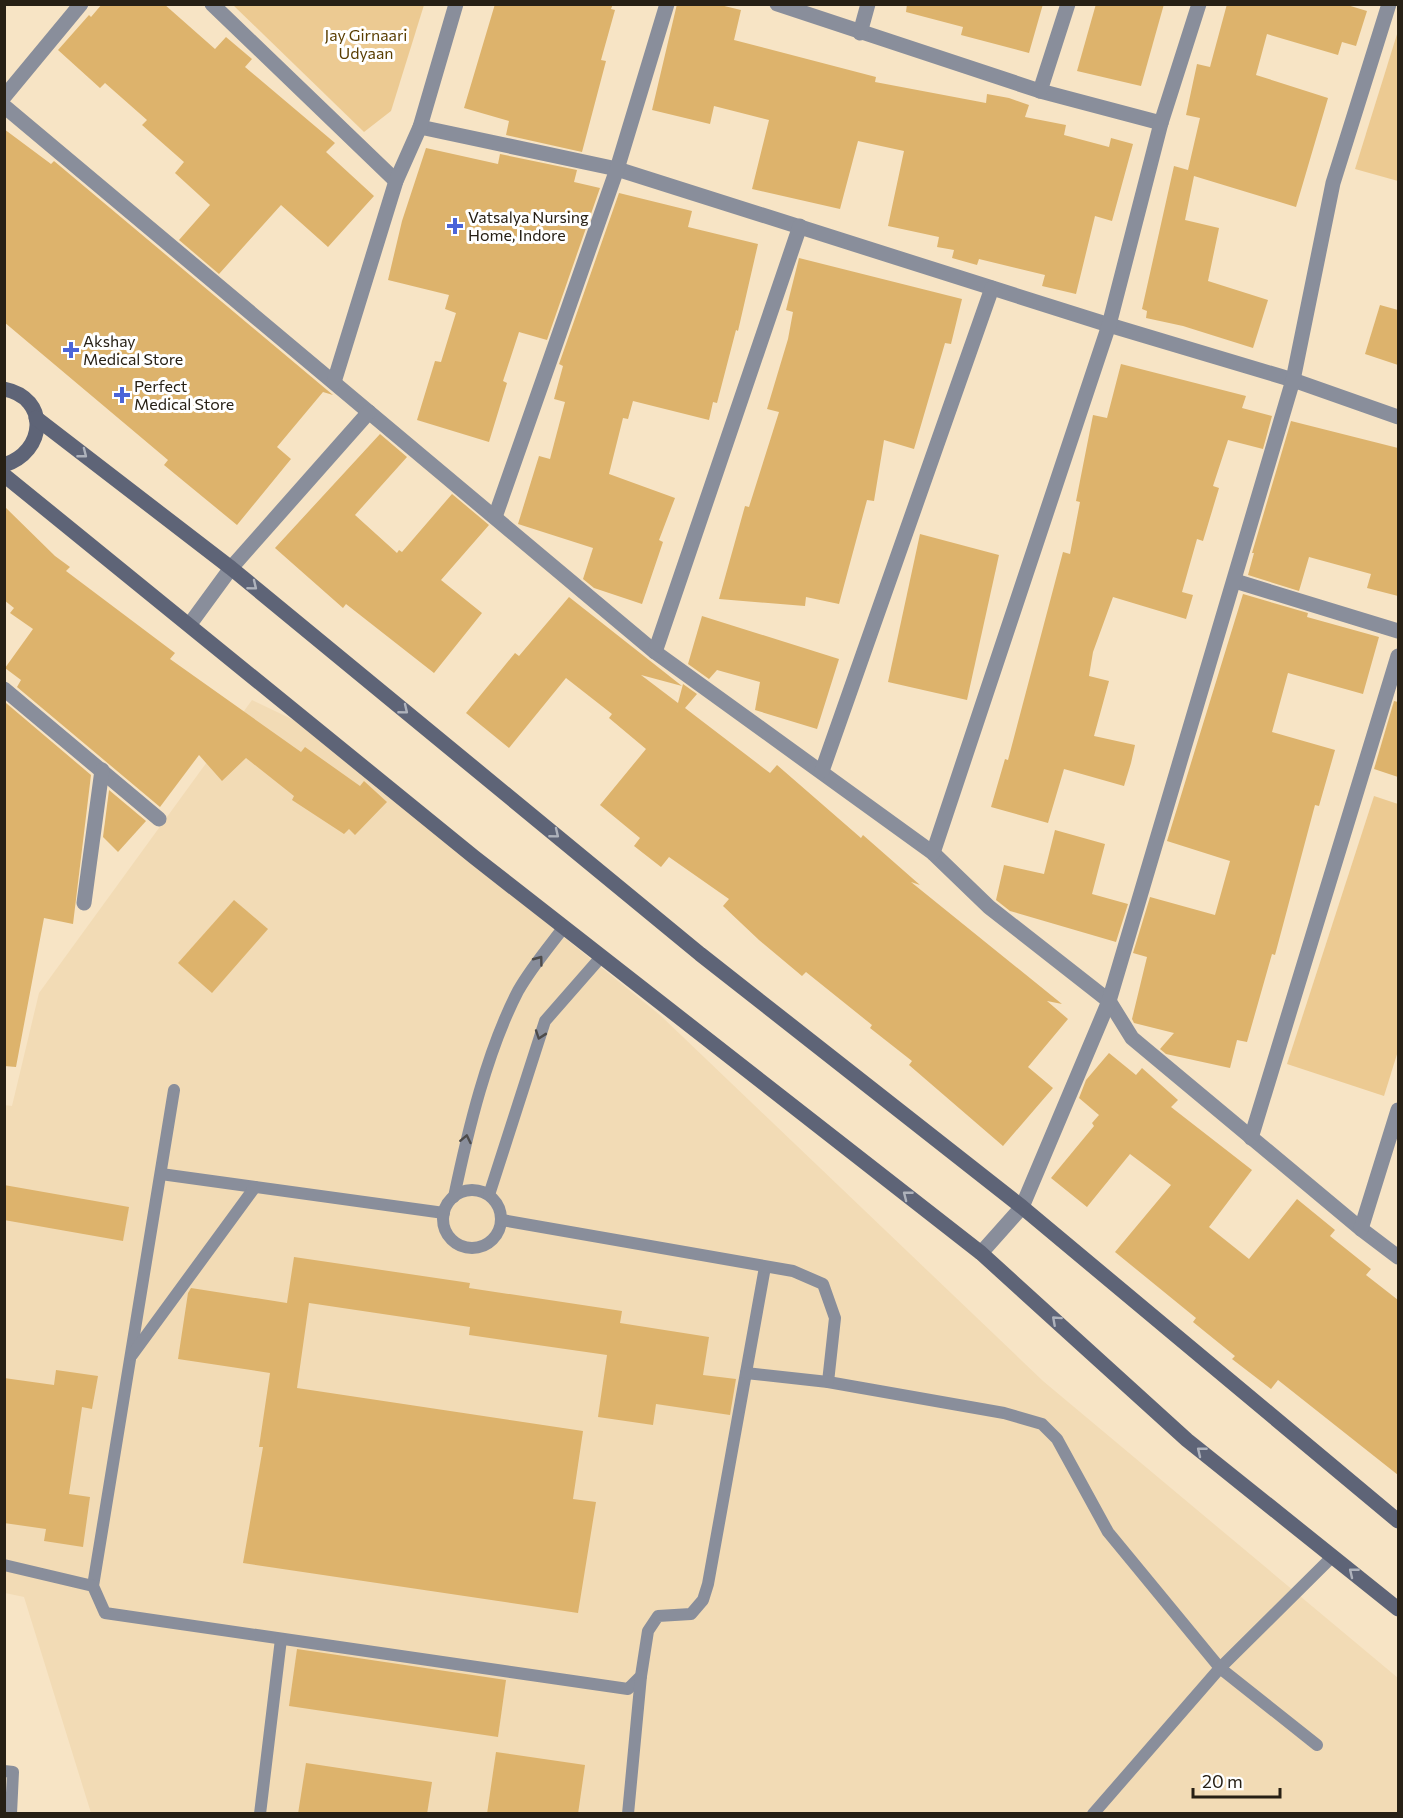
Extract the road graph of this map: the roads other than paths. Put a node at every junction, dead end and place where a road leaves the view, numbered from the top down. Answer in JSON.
{"nodes":[{"id":1,"x":81,"y":4,"type":"edge"},
{"id":2,"x":212,"y":4,"type":"edge"},
{"id":3,"x":456,"y":4,"type":"edge"},
{"id":4,"x":667,"y":4,"type":"edge"},
{"id":5,"x":777,"y":4,"type":"edge"},
{"id":6,"x":868,"y":4,"type":"edge"},
{"id":7,"x":1068,"y":4,"type":"edge"},
{"id":8,"x":1199,"y":4,"type":"edge"},
{"id":9,"x":1389,"y":4,"type":"edge"},
{"id":10,"x":860,"y":33,"type":"junction"},
{"id":11,"x":1040,"y":91,"type":"junction"},
{"id":12,"x":4,"y":97,"type":"edge"},
{"id":13,"x":4,"y":106,"type":"edge"},
{"id":14,"x":1161,"y":123,"type":"junction"},
{"id":15,"x":420,"y":127,"type":"junction"},
{"id":16,"x":617,"y":169,"type":"junction"},
{"id":17,"x":396,"y":181,"type":"junction"},
{"id":18,"x":800,"y":226,"type":"junction"},
{"id":19,"x":992,"y":288,"type":"junction"},
{"id":20,"x":1109,"y":325,"type":"junction"},
{"id":21,"x":1293,"y":380,"type":"junction"},
{"id":22,"x":334,"y":382,"type":"junction"},
{"id":23,"x":4,"y":389,"type":"edge"},
{"id":24,"x":369,"y":412,"type":"junction"},
{"id":25,"x":1398,"y":417,"type":"edge"},
{"id":26,"x":36,"y":418,"type":"junction"},
{"id":27,"x":4,"y":465,"type":"edge"},
{"id":28,"x":4,"y":475,"type":"edge"},
{"id":29,"x":495,"y":517,"type":"junction"},
{"id":30,"x":231,"y":568,"type":"junction"},
{"id":31,"x":1235,"y":581,"type":"junction"},
{"id":32,"x":190,"y":624,"type":"junction"},
{"id":33,"x":1398,"y":631,"type":"edge"},
{"id":34,"x":655,"y":652,"type":"junction"},
{"id":35,"x":1398,"y":656,"type":"edge"},
{"id":36,"x":4,"y":689,"type":"edge"},
{"id":37,"x":102,"y":770,"type":"junction"},
{"id":38,"x":822,"y":771,"type":"junction"},
{"id":39,"x":159,"y":819,"type":"dead end"},
{"id":40,"x":933,"y":853,"type":"junction"},
{"id":41,"x":84,"y":903,"type":"dead end"},
{"id":42,"x":564,"y":927,"type":"junction"},
{"id":43,"x":601,"y":957,"type":"junction"},
{"id":44,"x":1109,"y":1001,"type":"junction"},
{"id":45,"x":174,"y":1090,"type":"dead end"},
{"id":46,"x":1398,"y":1110,"type":"edge"},
{"id":47,"x":1251,"y":1138,"type":"junction"},
{"id":48,"x":161,"y":1174,"type":"junction"},
{"id":49,"x":255,"y":1187,"type":"junction"},
{"id":50,"x":489,"y":1195,"type":"junction"},
{"id":51,"x":453,"y":1197,"type":"junction"},
{"id":52,"x":1022,"y":1207,"type":"junction"},
{"id":53,"x":444,"y":1214,"type":"junction"},
{"id":54,"x":502,"y":1220,"type":"junction"},
{"id":55,"x":1361,"y":1229,"type":"junction"},
{"id":56,"x":981,"y":1253,"type":"junction"},
{"id":57,"x":1398,"y":1257,"type":"edge"},
{"id":58,"x":765,"y":1267,"type":"junction"},
{"id":59,"x":129,"y":1359,"type":"junction"},
{"id":60,"x":746,"y":1373,"type":"junction"},
{"id":61,"x":828,"y":1382,"type":"junction"},
{"id":62,"x":1398,"y":1521,"type":"edge"},
{"id":63,"x":1333,"y":1556,"type":"junction"},
{"id":64,"x":4,"y":1565,"type":"edge"},
{"id":65,"x":93,"y":1586,"type":"junction"},
{"id":66,"x":1398,"y":1609,"type":"edge"},
{"id":67,"x":281,"y":1639,"type":"junction"},
{"id":68,"x":1220,"y":1668,"type":"junction"},
{"id":69,"x":641,"y":1676,"type":"junction"},
{"id":70,"x":1317,"y":1744,"type":"dead end"},
{"id":71,"x":4,"y":1771,"type":"edge"},
{"id":72,"x":11,"y":1814,"type":"edge"},
{"id":73,"x":260,"y":1814,"type":"edge"},
{"id":74,"x":628,"y":1814,"type":"edge"},
{"id":75,"x":1093,"y":1814,"type":"edge"}],
"edges":[{"from":1,"to":12,"type":"street"},
{"from":2,"to":17,"type":"street"},
{"from":3,"to":15,"type":"street"},
{"from":4,"to":16,"type":"street"},
{"from":5,"to":10,"type":"street"},
{"from":6,"to":10,"type":"street"},
{"from":7,"to":11,"type":"street"},
{"from":8,"to":14,"type":"street"},
{"from":9,"to":21,"type":"street"},
{"from":10,"to":11,"type":"street"},
{"from":11,"to":14,"type":"street"},
{"from":13,"to":22,"type":"street"},
{"from":14,"to":20,"type":"street"},
{"from":15,"to":16,"type":"street"},
{"from":15,"to":17,"type":"street"},
{"from":16,"to":18,"type":"street"},
{"from":16,"to":29,"type":"street"},
{"from":17,"to":22,"type":"street"},
{"from":18,"to":19,"type":"street"},
{"from":18,"to":34,"type":"street"},
{"from":19,"to":20,"type":"street"},
{"from":19,"to":38,"type":"street"},
{"from":20,"to":21,"type":"street"},
{"from":20,"to":40,"type":"street"},
{"from":21,"to":25,"type":"street"},
{"from":21,"to":31,"type":"street"},
{"from":22,"to":24,"type":"street"},
{"from":23,"to":26,"type":"street"},
{"from":24,"to":29,"type":"street"},
{"from":24,"to":30,"type":"street"},
{"from":26,"to":27,"type":"street"},
{"from":26,"to":30,"type":"street","one_way":true},
{"from":28,"to":32,"type":"street"},
{"from":29,"to":34,"type":"street"},
{"from":30,"to":32,"type":"street"},
{"from":30,"to":52,"type":"street","one_way":true},
{"from":31,"to":33,"type":"street"},
{"from":31,"to":44,"type":"street"},
{"from":32,"to":42,"type":"street"},
{"from":34,"to":38,"type":"street"},
{"from":35,"to":47,"type":"street"},
{"from":36,"to":37,"type":"street"},
{"from":37,"to":39,"type":"street"},
{"from":37,"to":41,"type":"street"},
{"from":38,"to":40,"type":"street"},
{"from":40,"to":44,"type":"street"},
{"from":42,"to":43,"type":"street"},
{"from":51,"to":42,"type":"lane","one_way":true},
{"from":43,"to":50,"type":"lane","one_way":true},
{"from":56,"to":43,"type":"street","one_way":true},
{"from":44,"to":47,"type":"street"},
{"from":44,"to":52,"type":"street"},
{"from":45,"to":48,"type":"lane"},
{"from":46,"to":55,"type":"street"},
{"from":47,"to":55,"type":"street"},
{"from":48,"to":49,"type":"lane"},
{"from":48,"to":59,"type":"lane"},
{"from":49,"to":53,"type":"lane"},
{"from":49,"to":59,"type":"lane"},
{"from":50,"to":51,"type":"lane"},
{"from":50,"to":54,"type":"lane"},
{"from":51,"to":53,"type":"lane"},
{"from":52,"to":56,"type":"street"},
{"from":52,"to":62,"type":"street"},
{"from":53,"to":54,"type":"lane"},
{"from":54,"to":58,"type":"lane"},
{"from":55,"to":57,"type":"street"},
{"from":63,"to":56,"type":"street","one_way":true},
{"from":58,"to":60,"type":"lane"},
{"from":58,"to":61,"type":"lane"},
{"from":59,"to":65,"type":"lane"},
{"from":60,"to":61,"type":"lane"},
{"from":60,"to":69,"type":"lane"},
{"from":61,"to":68,"type":"lane"},
{"from":66,"to":63,"type":"street","one_way":true},
{"from":63,"to":68,"type":"lane"},
{"from":64,"to":65,"type":"lane"},
{"from":65,"to":67,"type":"lane"},
{"from":67,"to":69,"type":"lane"},
{"from":67,"to":73,"type":"lane"},
{"from":68,"to":70,"type":"lane"},
{"from":68,"to":75,"type":"lane"},
{"from":69,"to":74,"type":"lane"},
{"from":71,"to":72,"type":"lane"}]}
